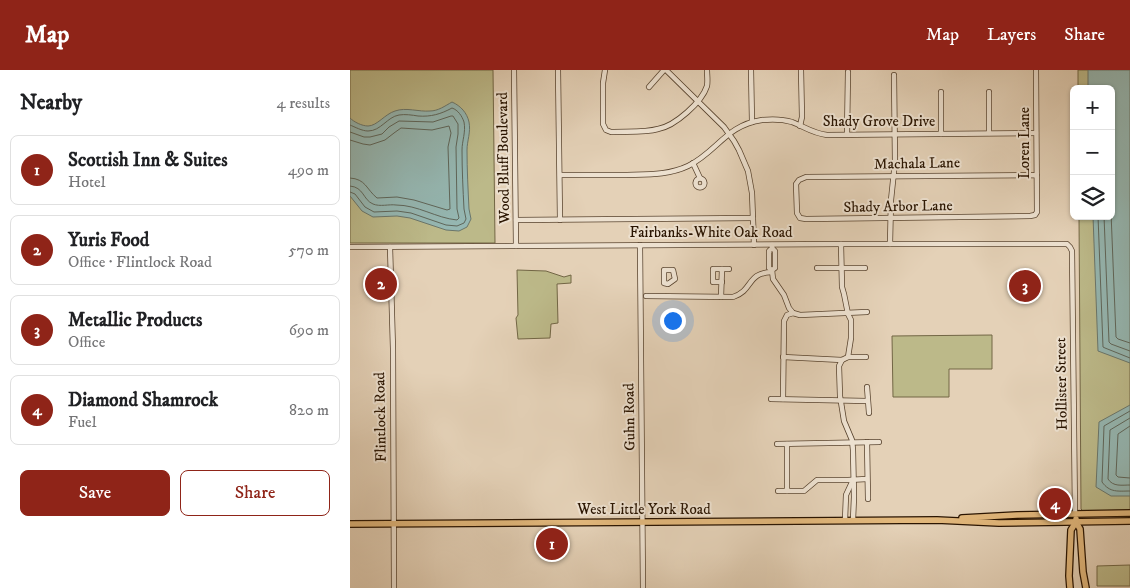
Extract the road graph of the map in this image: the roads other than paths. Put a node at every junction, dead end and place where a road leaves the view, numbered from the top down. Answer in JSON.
{"nodes":[{"id":1,"x":514,"y":70,"type":"edge"},
{"id":2,"x":558,"y":70,"type":"edge"},
{"id":3,"x":605,"y":70,"type":"edge"},
{"id":4,"x":665,"y":70,"type":"edge"},
{"id":5,"x":707,"y":70,"type":"edge"},
{"id":6,"x":751,"y":70,"type":"edge"},
{"id":7,"x":801,"y":70,"type":"edge"},
{"id":8,"x":1036,"y":71,"type":"dead end"},
{"id":9,"x":848,"y":72,"type":"dead end"},
{"id":10,"x":894,"y":75,"type":"dead end"},
{"id":11,"x":649,"y":87,"type":"dead end"},
{"id":12,"x":941,"y":92,"type":"dead end"},
{"id":13,"x":989,"y":92,"type":"dead end"},
{"id":14,"x":698,"y":101,"type":"junction"},
{"id":15,"x":752,"y":122,"type":"junction"},
{"id":16,"x":800,"y":126,"type":"junction"},
{"id":17,"x":729,"y":133,"type":"junction"},
{"id":18,"x":989,"y":133,"type":"junction"},
{"id":19,"x":1036,"y":133,"type":"junction"},
{"id":20,"x":847,"y":134,"type":"junction"},
{"id":21,"x":894,"y":134,"type":"junction"},
{"id":22,"x":941,"y":134,"type":"junction"},
{"id":23,"x":693,"y":163,"type":"junction"},
{"id":24,"x":560,"y":175,"type":"junction"},
{"id":25,"x":1037,"y":175,"type":"junction"},
{"id":26,"x":893,"y":176,"type":"junction"},
{"id":27,"x":700,"y":178,"type":"dead end"},
{"id":28,"x":799,"y":180,"type":"joint"},
{"id":29,"x":1035,"y":215,"type":"joint"},
{"id":30,"x":753,"y":218,"type":"junction"},
{"id":31,"x":890,"y":218,"type":"junction"},
{"id":32,"x":516,"y":220,"type":"junction"},
{"id":33,"x":560,"y":220,"type":"junction"},
{"id":34,"x":842,"y":244,"type":"junction"},
{"id":35,"x":890,"y":244,"type":"junction"},
{"id":36,"x":640,"y":245,"type":"junction"},
{"id":37,"x":754,"y":245,"type":"junction"},
{"id":38,"x":516,"y":246,"type":"junction"},
{"id":39,"x":1070,"y":246,"type":"joint"},
{"id":40,"x":350,"y":247,"type":"edge"},
{"id":41,"x":390,"y":247,"type":"junction"},
{"id":42,"x":772,"y":247,"type":"junction"},
{"id":43,"x":817,"y":268,"type":"dead end"},
{"id":44,"x":842,"y":268,"type":"junction"},
{"id":45,"x":865,"y":268,"type":"dead end"},
{"id":46,"x":722,"y":269,"type":"junction"},
{"id":47,"x":729,"y":269,"type":"dead end"},
{"id":48,"x":772,"y":271,"type":"junction"},
{"id":49,"x":722,"y":282,"type":"junction"},
{"id":50,"x":664,"y":284,"type":"dead end"},
{"id":51,"x":646,"y":296,"type":"dead end"},
{"id":52,"x":664,"y":296,"type":"junction"},
{"id":53,"x":722,"y":297,"type":"junction"},
{"id":54,"x":867,"y":312,"type":"dead end"},
{"id":55,"x":793,"y":313,"type":"junction"},
{"id":56,"x":848,"y":314,"type":"junction"},
{"id":57,"x":783,"y":357,"type":"junction"},
{"id":58,"x":848,"y":357,"type":"junction"},
{"id":59,"x":866,"y":357,"type":"dead end"},
{"id":60,"x":842,"y":360,"type":"junction"},
{"id":61,"x":867,"y":387,"type":"dead end"},
{"id":62,"x":770,"y":399,"type":"dead end"},
{"id":63,"x":783,"y":399,"type":"junction"},
{"id":64,"x":840,"y":401,"type":"junction"},
{"id":65,"x":868,"y":401,"type":"junction"},
{"id":66,"x":869,"y":413,"type":"dead end"},
{"id":67,"x":867,"y":442,"type":"junction"},
{"id":68,"x":879,"y":442,"type":"dead end"},
{"id":69,"x":853,"y":443,"type":"junction"},
{"id":70,"x":777,"y":444,"type":"dead end"},
{"id":71,"x":787,"y":444,"type":"junction"},
{"id":72,"x":854,"y":479,"type":"junction"},
{"id":73,"x":867,"y":479,"type":"junction"},
{"id":74,"x":778,"y":491,"type":"dead end"},
{"id":75,"x":787,"y":491,"type":"junction"},
{"id":76,"x":868,"y":500,"type":"dead end"},
{"id":77,"x":1130,"y":513,"type":"edge"},
{"id":78,"x":1075,"y":514,"type":"junction"},
{"id":79,"x":845,"y":520,"type":"junction"},
{"id":80,"x":853,"y":520,"type":"junction"},
{"id":81,"x":937,"y":520,"type":"junction"},
{"id":82,"x":1130,"y":521,"type":"edge"},
{"id":83,"x":643,"y":522,"type":"junction"},
{"id":84,"x":1076,"y":522,"type":"junction"},
{"id":85,"x":350,"y":524,"type":"edge"},
{"id":86,"x":394,"y":524,"type":"junction"},
{"id":87,"x":394,"y":588,"type":"edge"},
{"id":88,"x":643,"y":588,"type":"edge"},
{"id":89,"x":1070,"y":588,"type":"edge"},
{"id":90,"x":1086,"y":588,"type":"edge"}],
"edges":[{"from":1,"to":32,"type":"street","name":"Wood Bluff Boulevard"},
{"from":2,"to":24,"type":"street"},
{"from":3,"to":14,"type":"street"},
{"from":4,"to":11,"type":"street"},
{"from":4,"to":14,"type":"street"},
{"from":5,"to":14,"type":"street"},
{"from":6,"to":15,"type":"street"},
{"from":7,"to":16,"type":"street"},
{"from":8,"to":19,"type":"street","name":"Loren Lane"},
{"from":9,"to":20,"type":"street"},
{"from":10,"to":21,"type":"street"},
{"from":12,"to":22,"type":"street"},
{"from":13,"to":18,"type":"street"},
{"from":14,"to":17,"type":"street"},
{"from":15,"to":16,"type":"street","name":"Shady Grove Drive"},
{"from":15,"to":17,"type":"street","name":"Shady Grove Drive"},
{"from":16,"to":20,"type":"street","name":"Shady Grove Drive"},
{"from":17,"to":23,"type":"street","name":"Shady Grove Drive"},
{"from":17,"to":30,"type":"street"},
{"from":18,"to":19,"type":"street","name":"Shady Grove Drive"},
{"from":18,"to":22,"type":"street","name":"Shady Grove Drive"},
{"from":19,"to":25,"type":"street","name":"Loren Lane"},
{"from":20,"to":21,"type":"street","name":"Shady Grove Drive"},
{"from":21,"to":22,"type":"street","name":"Shady Grove Drive"},
{"from":21,"to":26,"type":"street"},
{"from":23,"to":24,"type":"street","name":"Shady Grove Drive"},
{"from":23,"to":27,"type":"street"},
{"from":24,"to":33,"type":"street"},
{"from":25,"to":26,"type":"street","name":"Machala Lane"},
{"from":25,"to":29,"type":"street","name":"Loren Lane"},
{"from":26,"to":28,"type":"street","name":"Machala Lane"},
{"from":26,"to":31,"type":"street"},
{"from":28,"to":31,"type":"street","name":"Shady Arbor Lane"},
{"from":29,"to":31,"type":"street","name":"Shady Arbor Lane"},
{"from":30,"to":33,"type":"street"},
{"from":30,"to":37,"type":"street"},
{"from":31,"to":35,"type":"street"},
{"from":32,"to":33,"type":"street"},
{"from":32,"to":38,"type":"street","name":"Wood Bluff Boulevard"},
{"from":34,"to":35,"type":"street","name":"Fairbanks-White Oak Road"},
{"from":34,"to":42,"type":"street","name":"Fairbanks-White Oak Road"},
{"from":34,"to":44,"type":"street"},
{"from":35,"to":39,"type":"street","name":"Fairbanks-White Oak Road"},
{"from":36,"to":37,"type":"street","name":"Fairbanks-White Oak Road"},
{"from":36,"to":38,"type":"street","name":"Fairbanks-White Oak Road"},
{"from":36,"to":83,"type":"street","name":"Guhn Road"},
{"from":37,"to":42,"type":"street","name":"Fairbanks-White Oak Road"},
{"from":38,"to":41,"type":"street","name":"Fairbanks-White Oak Road"},
{"from":39,"to":78,"type":"street","name":"Hollister Street"},
{"from":40,"to":41,"type":"street","name":"Fairbanks-White Oak Road"},
{"from":41,"to":86,"type":"street","name":"Flintlock Road"},
{"from":42,"to":48,"type":"street"},
{"from":43,"to":44,"type":"street"},
{"from":44,"to":45,"type":"street"},
{"from":44,"to":56,"type":"street"},
{"from":46,"to":47,"type":"street"},
{"from":46,"to":49,"type":"street"},
{"from":46,"to":49,"type":"street"},
{"from":48,"to":53,"type":"street"},
{"from":48,"to":55,"type":"street"},
{"from":49,"to":53,"type":"street"},
{"from":50,"to":52,"type":"street"},
{"from":51,"to":52,"type":"street"},
{"from":52,"to":53,"type":"street"},
{"from":54,"to":56,"type":"street"},
{"from":55,"to":56,"type":"street"},
{"from":55,"to":57,"type":"street"},
{"from":56,"to":58,"type":"street"},
{"from":57,"to":60,"type":"street"},
{"from":57,"to":63,"type":"street"},
{"from":58,"to":59,"type":"street"},
{"from":58,"to":60,"type":"street"},
{"from":60,"to":64,"type":"street"},
{"from":61,"to":65,"type":"street"},
{"from":62,"to":63,"type":"street"},
{"from":63,"to":64,"type":"street"},
{"from":64,"to":65,"type":"street"},
{"from":64,"to":69,"type":"street"},
{"from":65,"to":66,"type":"street"},
{"from":67,"to":68,"type":"street"},
{"from":67,"to":69,"type":"street"},
{"from":67,"to":73,"type":"street"},
{"from":69,"to":71,"type":"street"},
{"from":69,"to":72,"type":"street"},
{"from":70,"to":71,"type":"street"},
{"from":71,"to":75,"type":"street"},
{"from":72,"to":73,"type":"street"},
{"from":72,"to":75,"type":"street"},
{"from":72,"to":79,"type":"street"},
{"from":72,"to":80,"type":"street"},
{"from":73,"to":76,"type":"street"},
{"from":74,"to":75,"type":"street"},
{"from":77,"to":78,"type":"main road","name":"West Little York Road"},
{"from":78,"to":81,"type":"main road","name":"West Little York Road"},
{"from":78,"to":84,"type":"main road","name":"Hollister Street"},
{"from":79,"to":80,"type":"main road","name":"West Little York Road"},
{"from":79,"to":83,"type":"main road","name":"West Little York Road"},
{"from":80,"to":81,"type":"main road","name":"West Little York Road"},
{"from":81,"to":84,"type":"main road","name":"West Little York Road"},
{"from":82,"to":84,"type":"main road","name":"West Little York Road"},
{"from":83,"to":86,"type":"main road","name":"West Little York Road"},
{"from":83,"to":88,"type":"street","name":"Guhn Road"},
{"from":84,"to":89,"type":"main road","name":"Hollister Street"},
{"from":84,"to":90,"type":"main road","name":"Hollister Street"},
{"from":85,"to":86,"type":"main road","name":"West Little York Road"},
{"from":86,"to":87,"type":"street","name":"Flintlock Road"}]}
